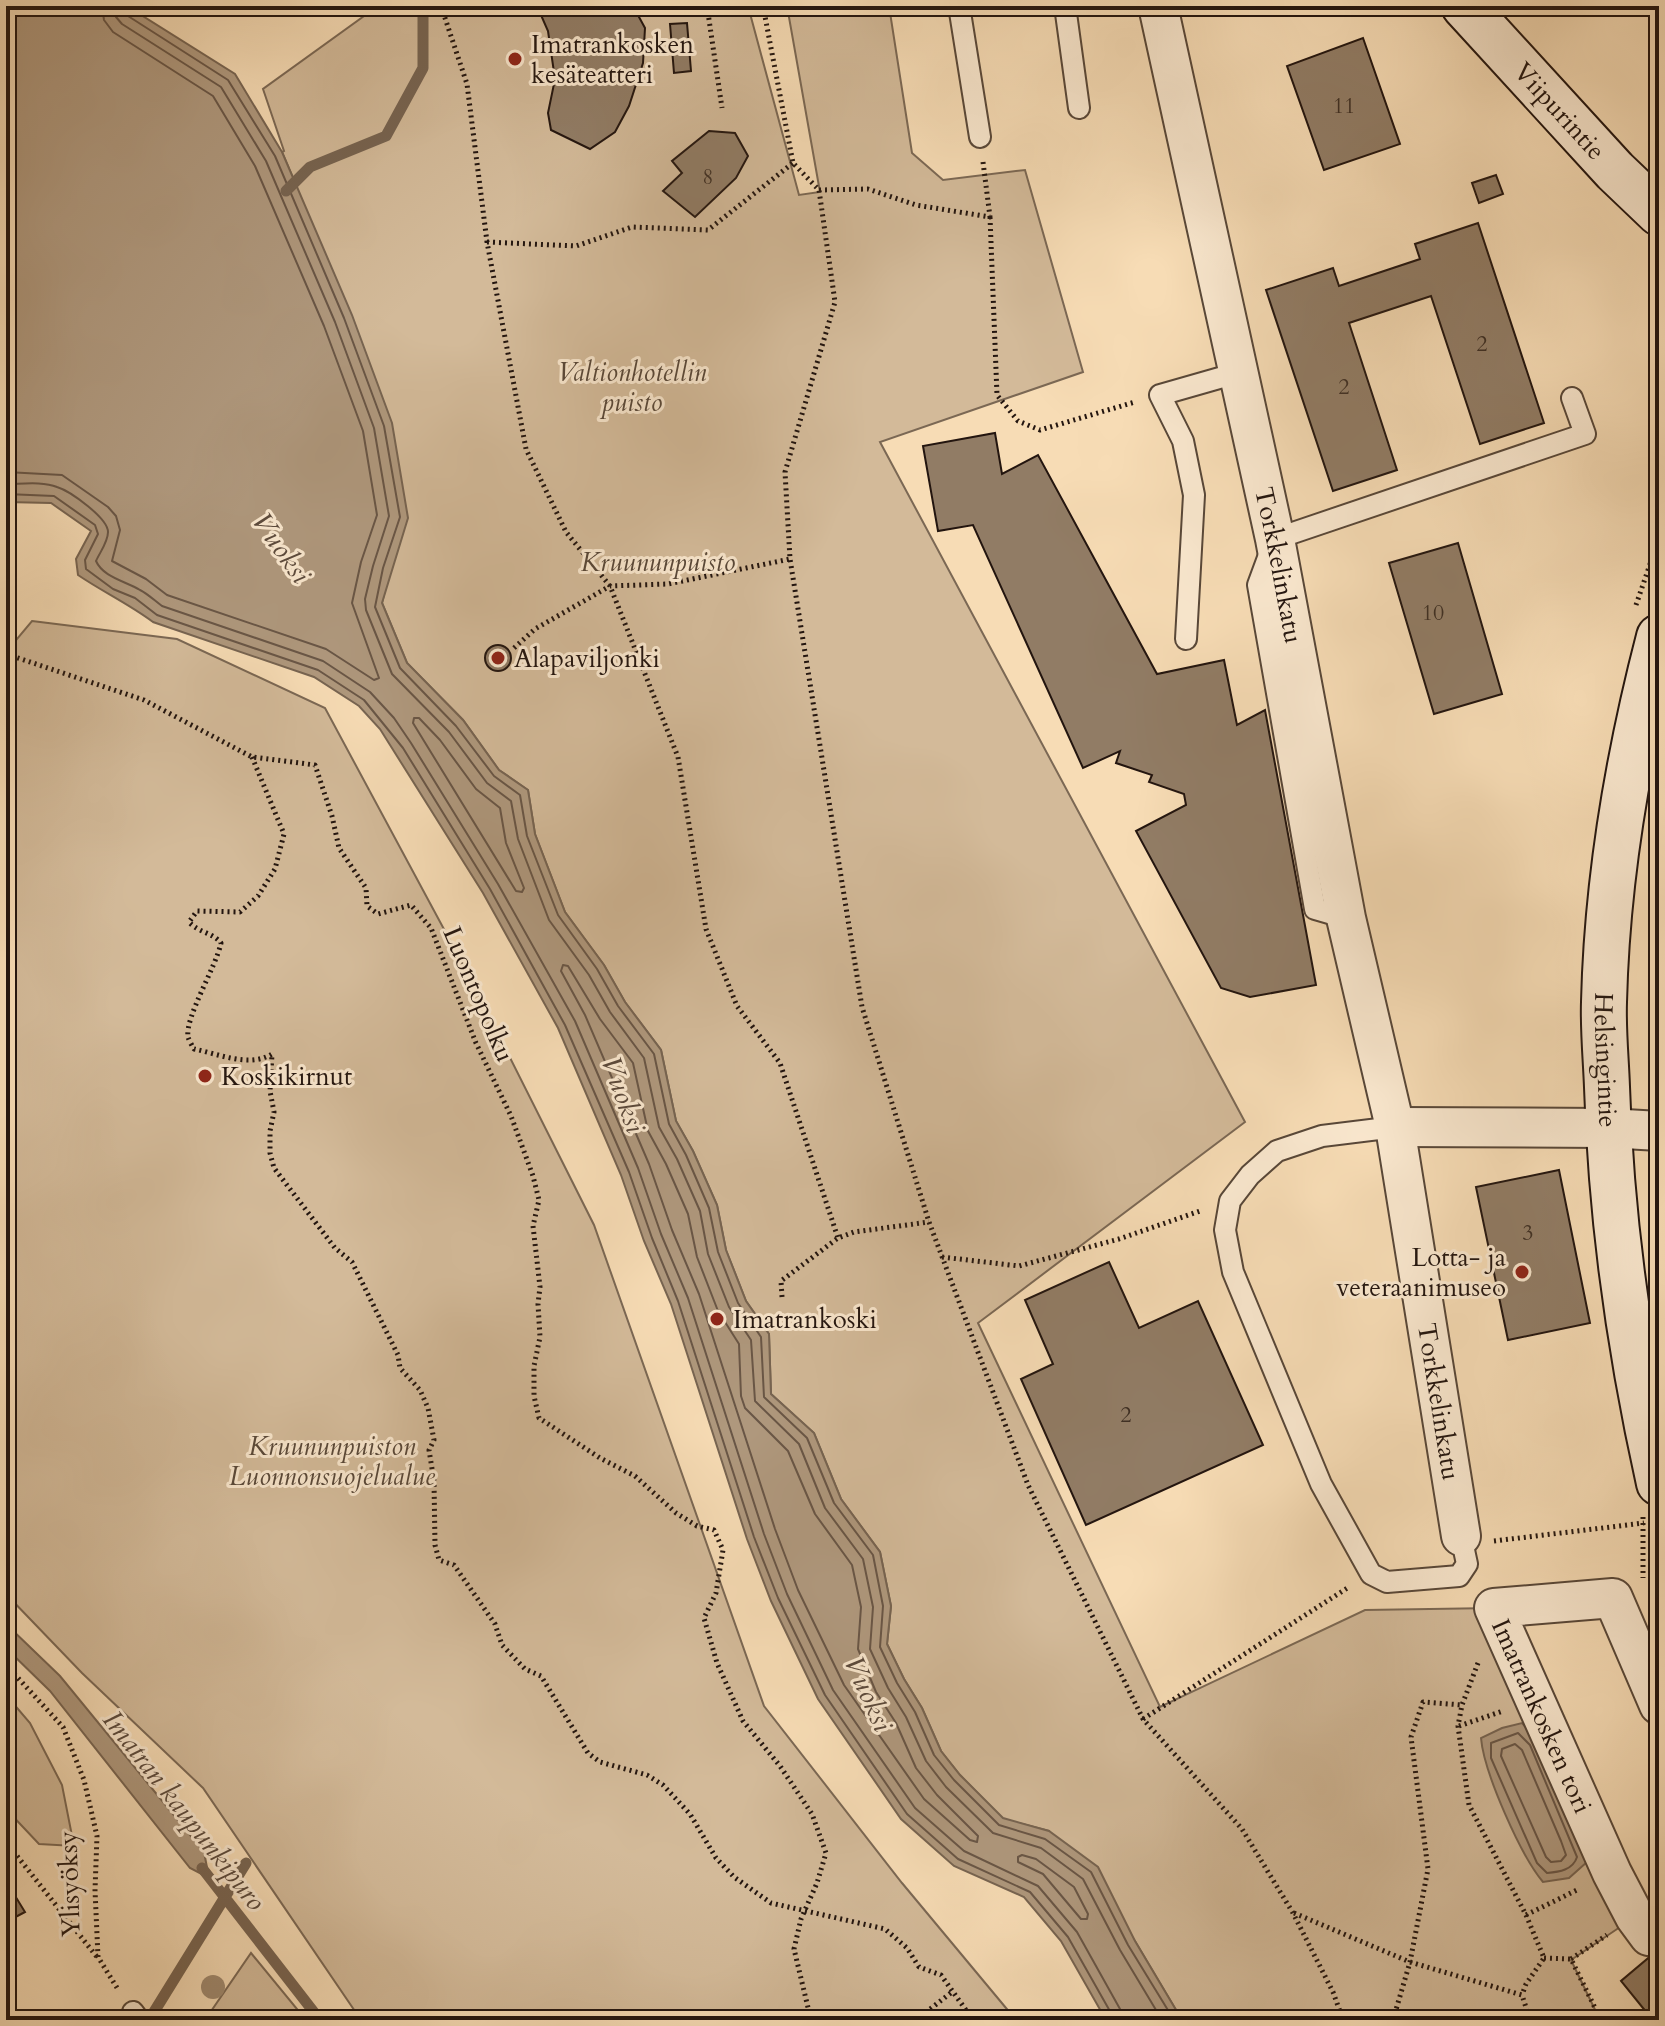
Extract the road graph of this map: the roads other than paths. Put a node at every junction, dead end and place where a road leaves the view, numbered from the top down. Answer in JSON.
{"nodes":[{"id":1,"x":959,"y":6,"type":"edge"},
{"id":2,"x":1065,"y":6,"type":"edge"},
{"id":3,"x":1158,"y":6,"type":"edge"},
{"id":4,"x":1464,"y":6,"type":"edge"},
{"id":5,"x":1079,"y":108,"type":"dead end"},
{"id":6,"x":980,"y":137,"type":"road end"},
{"id":7,"x":1659,"y":213,"type":"edge"},
{"id":8,"x":1237,"y":373,"type":"junction"},
{"id":9,"x":1572,"y":398,"type":"dead end"},
{"id":10,"x":1275,"y":539,"type":"junction"},
{"id":11,"x":1659,"y":637,"type":"edge"},
{"id":12,"x":1186,"y":639,"type":"dead end"},
{"id":13,"x":1650,"y":708,"type":"edge"},
{"id":14,"x":1395,"y":1127,"type":"junction"},
{"id":15,"x":1608,"y":1128,"type":"junction"},
{"id":16,"x":1659,"y":1131,"type":"edge"},
{"id":17,"x":1659,"y":1483,"type":"edge"},
{"id":18,"x":1475,"y":1539,"type":"joint"},
{"id":19,"x":1659,"y":1705,"type":"edge"},
{"id":20,"x":1659,"y":1931,"type":"edge"}],
"edges":[{"from":1,"to":6,"type":"lane"},
{"from":2,"to":5,"type":"lane"},
{"from":3,"to":8,"type":"street","name":"Torkkelinkatu"},
{"from":4,"to":7,"type":"main road","name":"Viipurintie"},
{"from":8,"to":10,"type":"street","name":"Torkkelinkatu"},
{"from":8,"to":12,"type":"lane"},
{"from":9,"to":10,"type":"lane"},
{"from":10,"to":14,"type":"street","name":"Torkkelinkatu"},
{"from":11,"to":13,"type":"main road","name":"Helsingintie"},
{"from":13,"to":15,"type":"main road","name":"Helsingintie"},
{"from":14,"to":15,"type":"street"},
{"from":14,"to":18,"type":"street","name":"Torkkelinkatu"},
{"from":14,"to":18,"type":"lane"},
{"from":15,"to":16,"type":"street"},
{"from":15,"to":17,"type":"main road","name":"Helsingintie"},
{"from":19,"to":20,"type":"street","name":"Imatrankosken tori"}]}
